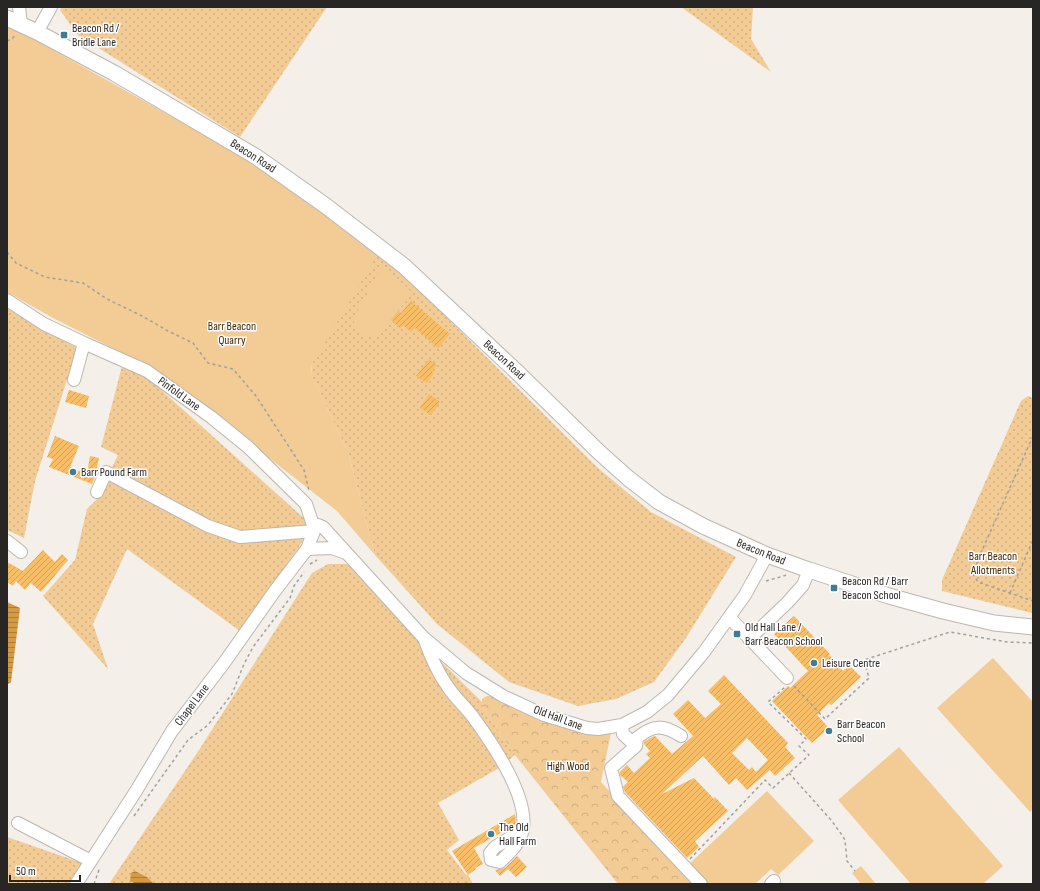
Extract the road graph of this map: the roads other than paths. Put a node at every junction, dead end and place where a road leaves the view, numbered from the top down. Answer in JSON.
{"nodes":[{"id":1,"x":19,"y":7,"type":"edge"},
{"id":2,"x":51,"y":7,"type":"edge"},
{"id":3,"x":14,"y":21,"type":"edge"},
{"id":4,"x":37,"y":32,"type":"junction"},
{"id":5,"x":7,"y":300,"type":"edge"},
{"id":6,"x":84,"y":343,"type":"junction"},
{"id":7,"x":74,"y":380,"type":"dead end"},
{"id":8,"x":97,"y":492,"type":"dead end"},
{"id":9,"x":314,"y":528,"type":"junction"},
{"id":10,"x":7,"y":541,"type":"edge"},
{"id":11,"x":307,"y":549,"type":"junction"},
{"id":12,"x":21,"y":552,"type":"dead end"},
{"id":13,"x":350,"y":554,"type":"junction"},
{"id":14,"x":767,"y":555,"type":"junction"},
{"id":15,"x":807,"y":575,"type":"junction"},
{"id":16,"x":729,"y":618,"type":"junction"},
{"id":17,"x":1033,"y":627,"type":"edge"},
{"id":18,"x":423,"y":637,"type":"junction"},
{"id":19,"x":749,"y":639,"type":"junction"},
{"id":20,"x":789,"y":680,"type":"road end"},
{"id":21,"x":622,"y":725,"type":"junction"},
{"id":22,"x":681,"y":736,"type":"dead end"},
{"id":23,"x":636,"y":746,"type":"junction"},
{"id":24,"x":18,"y":822,"type":"dead end"},
{"id":25,"x":523,"y":830,"type":"dead end"},
{"id":26,"x":96,"y":863,"type":"junction"},
{"id":27,"x":76,"y":884,"type":"edge"},
{"id":28,"x":701,"y":884,"type":"edge"}],
"edges":[{"from":1,"to":3,"type":"street"},
{"from":2,"to":4,"type":"street"},
{"from":3,"to":4,"type":"main road","name":"Beacon Road"},
{"from":4,"to":14,"type":"main road","name":"Beacon Road"},
{"from":5,"to":6,"type":"street","name":"Pinfold Lane"},
{"from":6,"to":7,"type":"street"},
{"from":6,"to":9,"type":"street","name":"Pinfold Lane"},
{"from":8,"to":9,"type":"street"},
{"from":9,"to":11,"type":"street","name":"Chapel Lane"},
{"from":9,"to":13,"type":"street","name":"Old Hall Lane"},
{"from":10,"to":12,"type":"street"},
{"from":11,"to":13,"type":"street"},
{"from":11,"to":26,"type":"street","name":"Chapel Lane"},
{"from":13,"to":18,"type":"street","name":"Old Hall Lane"},
{"from":14,"to":15,"type":"main road","name":"Beacon Road"},
{"from":14,"to":16,"type":"street","name":"Old Hall Lane"},
{"from":15,"to":17,"type":"main road","name":"Beacon Road"},
{"from":15,"to":19,"type":"street"},
{"from":16,"to":19,"type":"street"},
{"from":16,"to":21,"type":"street","name":"Old Hall Lane"},
{"from":18,"to":21,"type":"street","name":"Old Hall Lane"},
{"from":18,"to":25,"type":"street"},
{"from":19,"to":20,"type":"street"},
{"from":21,"to":23,"type":"street"},
{"from":22,"to":23,"type":"street"},
{"from":23,"to":28,"type":"street"},
{"from":24,"to":26,"type":"street"},
{"from":26,"to":27,"type":"street","name":"Chapel Lane"}]}
